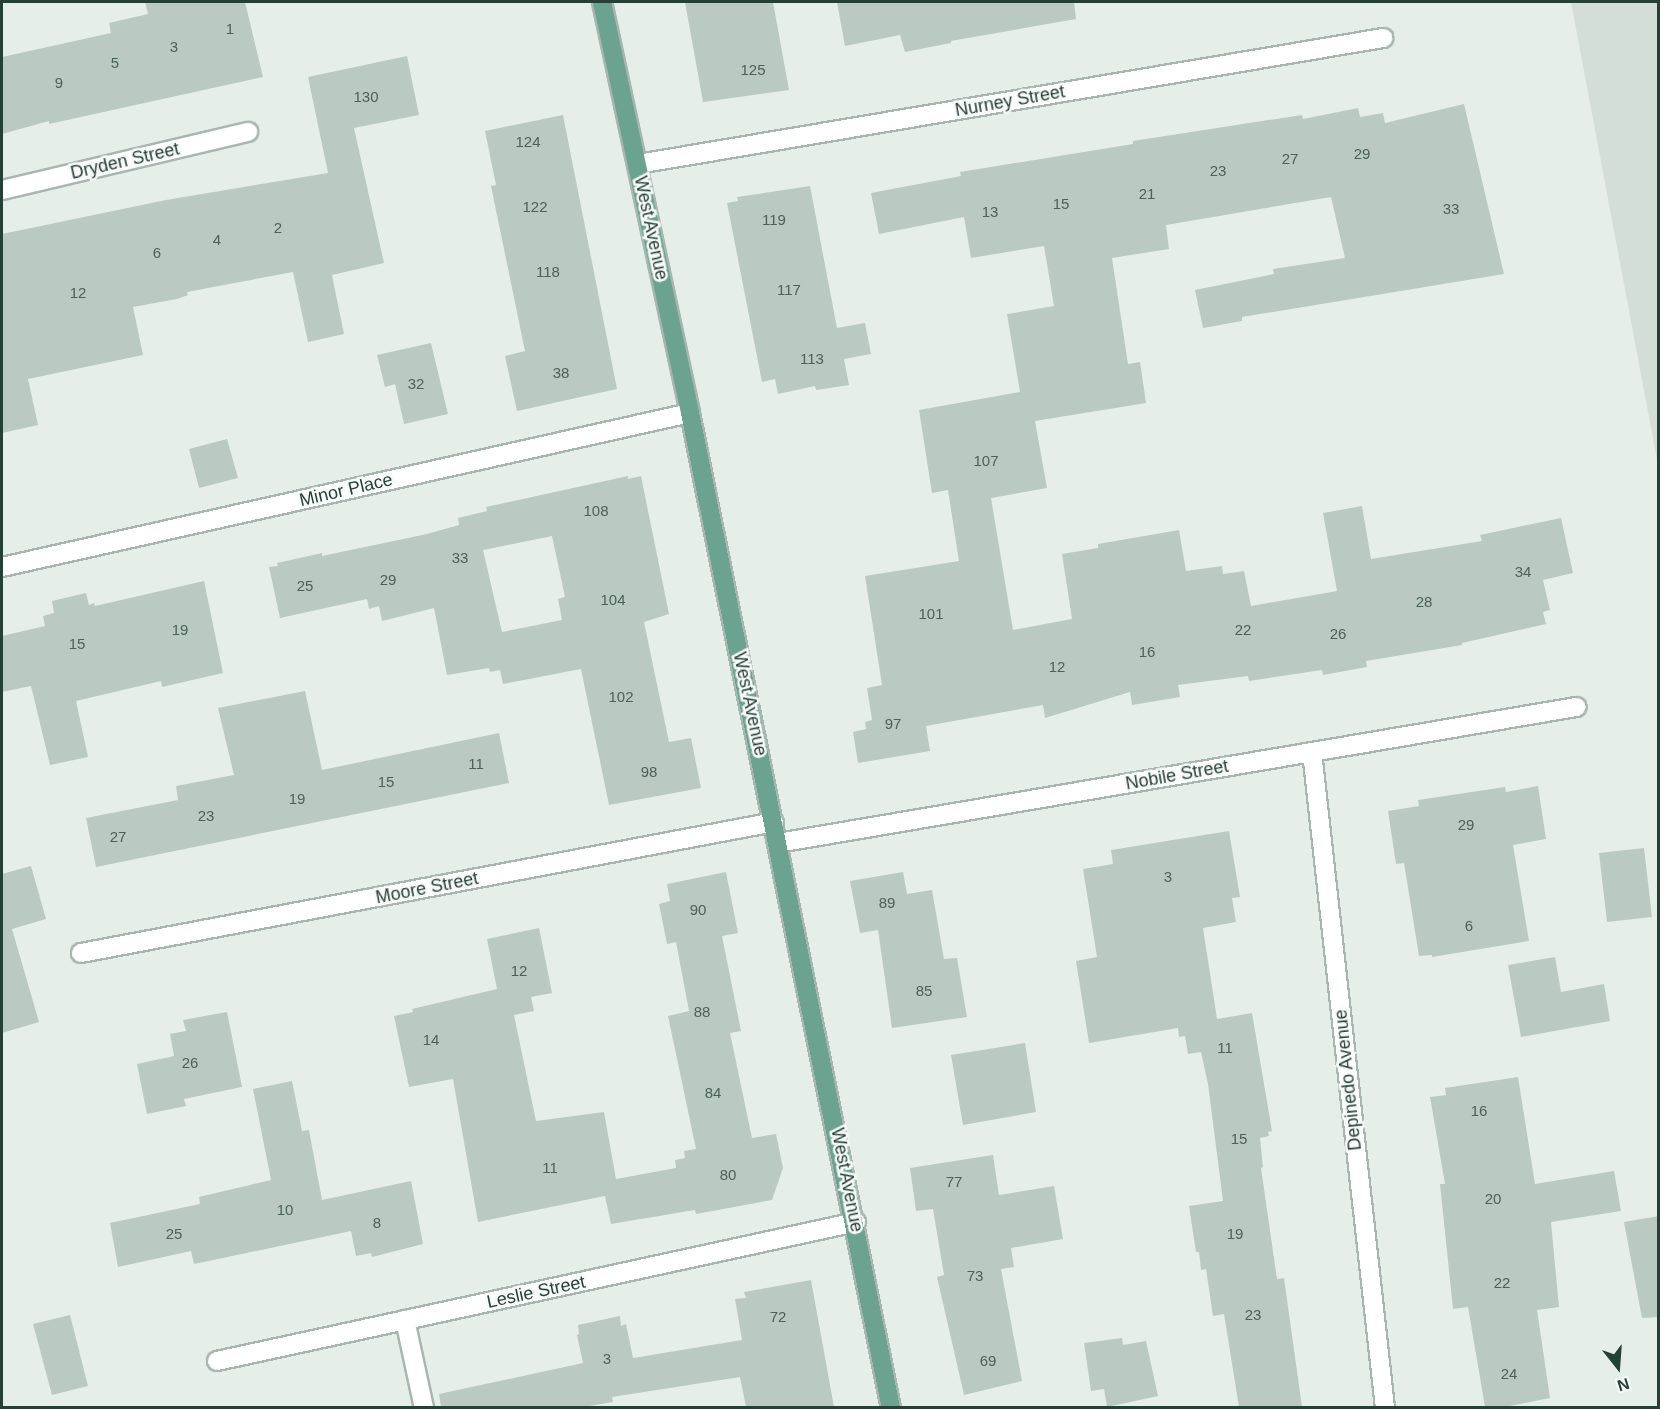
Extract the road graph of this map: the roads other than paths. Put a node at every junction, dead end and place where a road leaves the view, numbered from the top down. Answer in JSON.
{"nodes":[{"id":1,"x":602,"y":2,"type":"edge"},
{"id":2,"x":1383,"y":38,"type":"dead end"},
{"id":3,"x":248,"y":132,"type":"dead end"},
{"id":4,"x":638,"y":164,"type":"junction"},
{"id":5,"x":2,"y":190,"type":"edge"},
{"id":6,"x":690,"y":413,"type":"junction"},
{"id":7,"x":2,"y":567,"type":"edge"},
{"id":8,"x":1576,"y":707,"type":"dead end"},
{"id":9,"x":1312,"y":752,"type":"junction"},
{"id":10,"x":774,"y":822,"type":"junction"},
{"id":11,"x":778,"y":843,"type":"junction"},
{"id":12,"x":81,"y":953,"type":"dead end"},
{"id":13,"x":856,"y":1222,"type":"junction"},
{"id":14,"x":405,"y":1320,"type":"junction"},
{"id":15,"x":217,"y":1361,"type":"dead end"},
{"id":16,"x":424,"y":1407,"type":"edge"},
{"id":17,"x":891,"y":1407,"type":"edge"},
{"id":18,"x":1385,"y":1407,"type":"edge"}],
"edges":[{"from":1,"to":4,"type":"main road","name":"West Avenue"},
{"from":2,"to":4,"type":"street","name":"Nurney Street"},
{"from":3,"to":5,"type":"street","name":"Dryden Street"},
{"from":4,"to":6,"type":"main road","name":"West Avenue"},
{"from":6,"to":7,"type":"street","name":"Minor Place"},
{"from":6,"to":10,"type":"main road","name":"West Avenue"},
{"from":8,"to":9,"type":"street","name":"Nobile Street"},
{"from":9,"to":11,"type":"street","name":"Nobile Street"},
{"from":9,"to":18,"type":"street","name":"Depinedo Avenue"},
{"from":10,"to":11,"type":"main road","name":"West Avenue"},
{"from":10,"to":12,"type":"street","name":"Moore Street"},
{"from":11,"to":13,"type":"main road","name":"West Avenue"},
{"from":13,"to":14,"type":"street","name":"Leslie Street"},
{"from":13,"to":17,"type":"main road","name":"West Avenue"},
{"from":14,"to":15,"type":"street","name":"Leslie Street"},
{"from":14,"to":16,"type":"street"}]}
